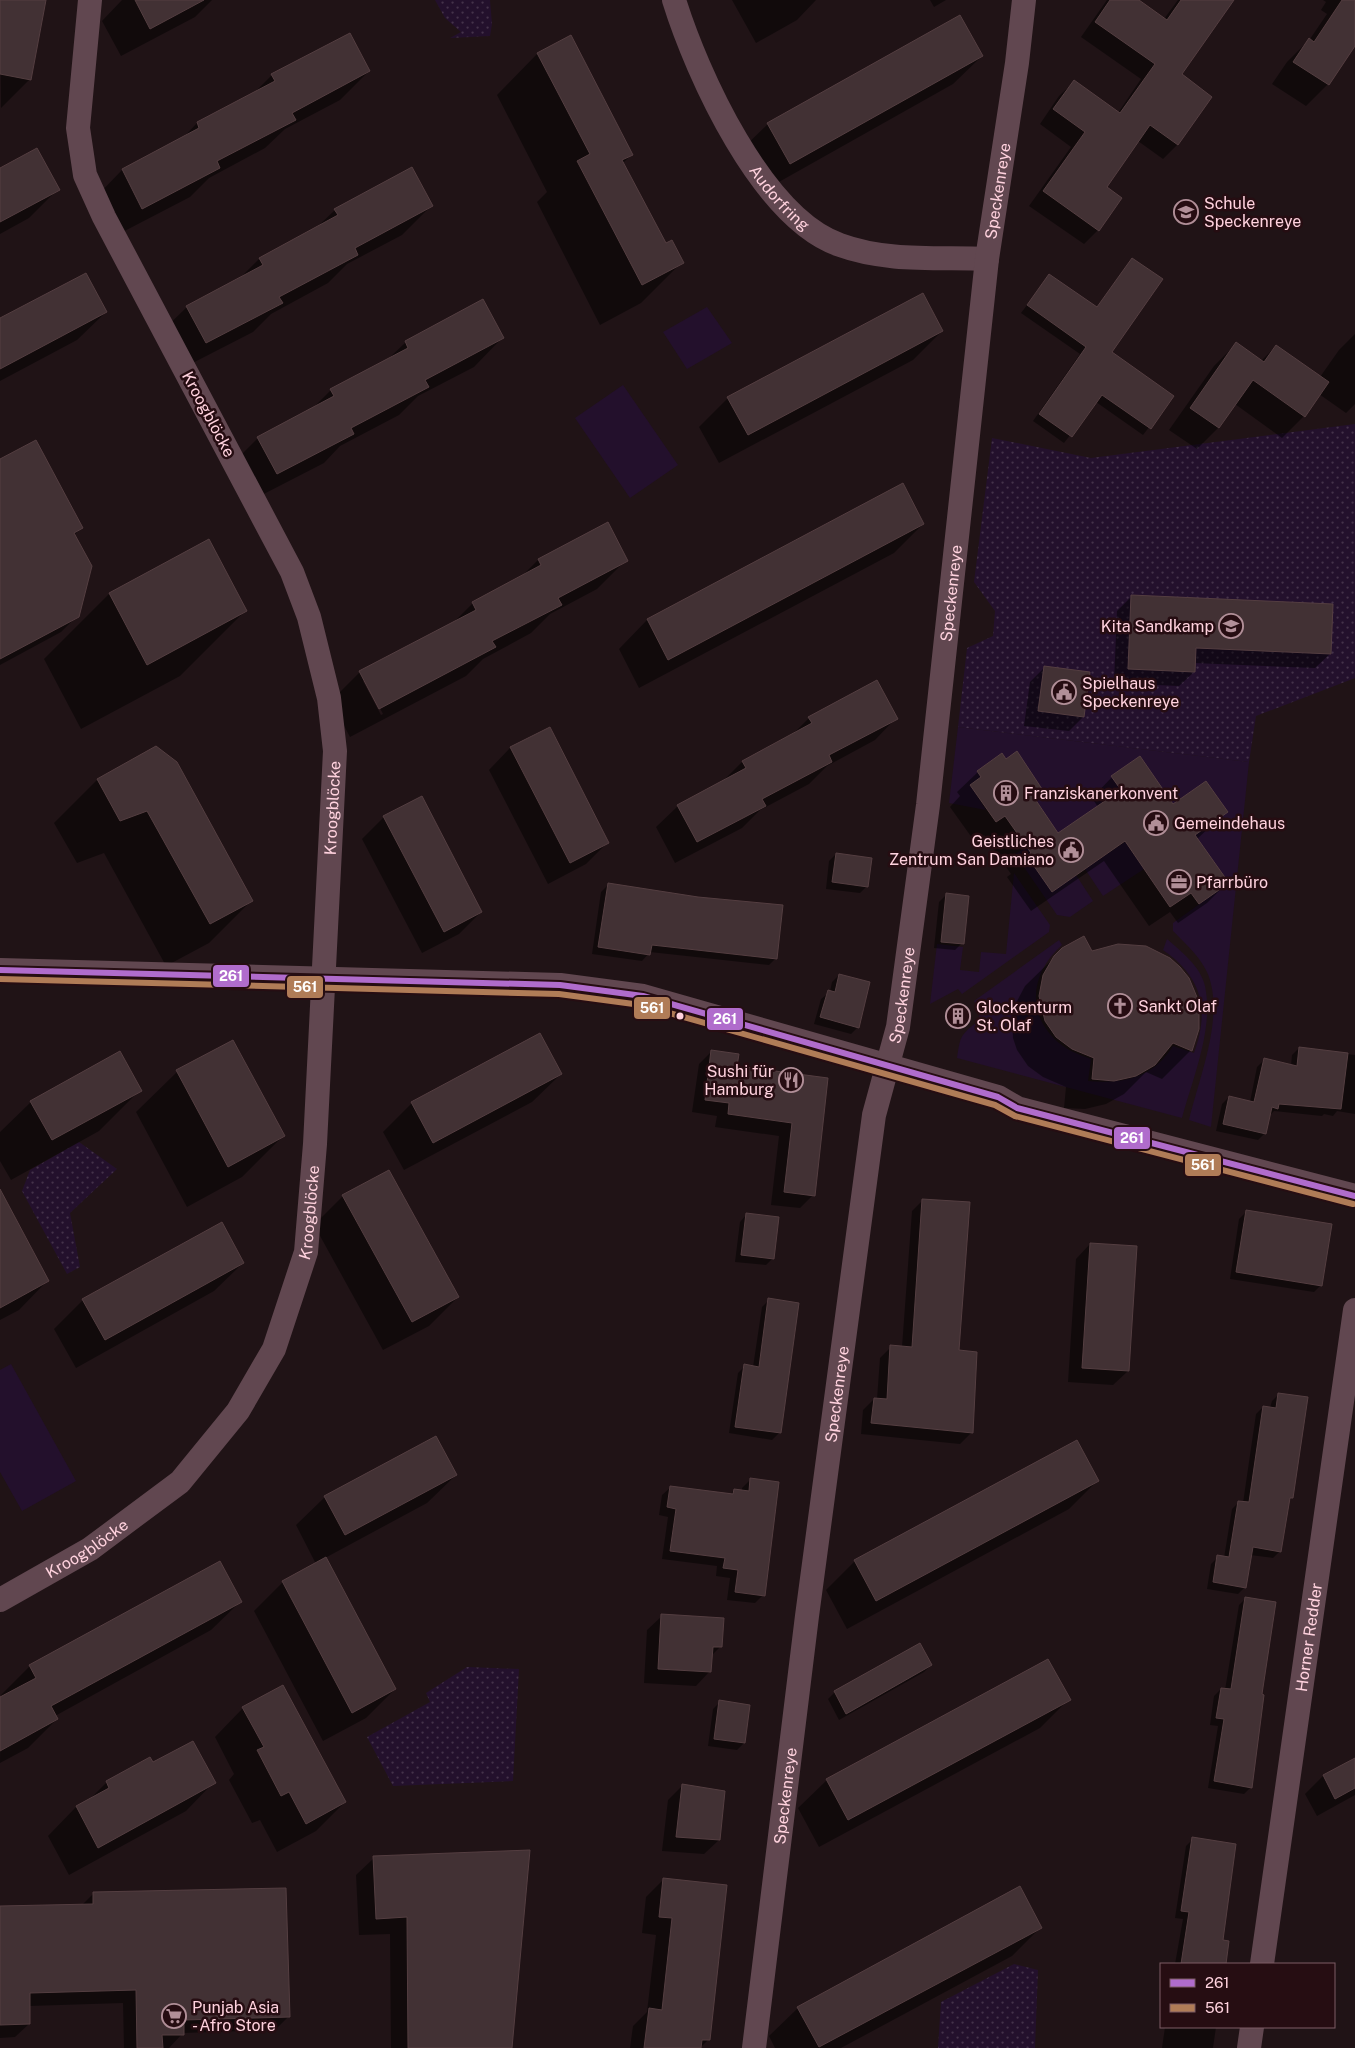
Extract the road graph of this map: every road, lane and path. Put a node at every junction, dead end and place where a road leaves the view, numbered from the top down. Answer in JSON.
{"nodes":[{"id":1,"x":90,"y":0,"type":"edge"},
{"id":2,"x":674,"y":0,"type":"edge"},
{"id":3,"x":1024,"y":0,"type":"edge"},
{"id":4,"x":987,"y":258,"type":"junction"},
{"id":5,"x":0,"y":970,"type":"edge"},
{"id":6,"x":325,"y":978,"type":"junction"},
{"id":7,"x":888,"y":1066,"type":"junction"},
{"id":8,"x":1355,"y":1196,"type":"edge"},
{"id":9,"x":1355,"y":1310,"type":"edge"},
{"id":10,"x":0,"y":1600,"type":"edge"},
{"id":11,"x":1262,"y":1963,"type":"edge"},
{"id":12,"x":1252,"y":2028,"type":"edge"},
{"id":13,"x":754,"y":2048,"type":"edge"},
{"id":14,"x":1249,"y":2048,"type":"edge"}],
"edges":[{"from":1,"to":6,"type":"street","name":"Kroogblöcke"},
{"from":2,"to":4,"type":"street","name":"Audorfring"},
{"from":3,"to":4,"type":"street","name":"Speckenreye"},
{"from":4,"to":7,"type":"street","name":"Speckenreye"},
{"from":5,"to":6,"type":"street"},
{"from":6,"to":7,"type":"street"},
{"from":6,"to":10,"type":"street","name":"Kroogblöcke"},
{"from":7,"to":8,"type":"street"},
{"from":7,"to":13,"type":"street","name":"Speckenreye"},
{"from":9,"to":11,"type":"street","name":"Horner Redder"},
{"from":12,"to":14,"type":"street"}]}
